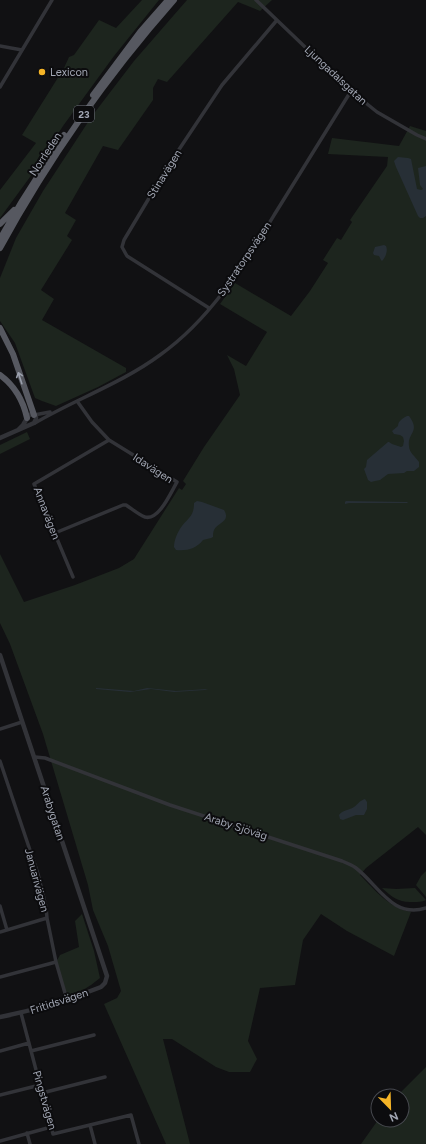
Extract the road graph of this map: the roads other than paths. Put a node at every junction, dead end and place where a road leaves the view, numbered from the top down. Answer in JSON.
{"nodes":[{"id":1,"x":52,"y":0,"type":"edge"},
{"id":2,"x":168,"y":0,"type":"edge"},
{"id":3,"x":174,"y":0,"type":"edge"},
{"id":4,"x":256,"y":0,"type":"edge"},
{"id":5,"x":277,"y":20,"type":"junction"},
{"id":6,"x":0,"y":46,"type":"edge"},
{"id":7,"x":22,"y":50,"type":"junction"},
{"id":8,"x":0,"y":87,"type":"edge"},
{"id":9,"x":352,"y":91,"type":"junction"},
{"id":10,"x":426,"y":139,"type":"edge"},
{"id":11,"x":22,"y":201,"type":"junction"},
{"id":12,"x":0,"y":224,"type":"edge"},
{"id":13,"x":0,"y":239,"type":"edge"},
{"id":14,"x":0,"y":248,"type":"edge"},
{"id":15,"x":209,"y":308,"type":"junction"},
{"id":16,"x":0,"y":328,"type":"edge"},
{"id":17,"x":0,"y":375,"type":"edge"},
{"id":18,"x":77,"y":401,"type":"junction"},
{"id":19,"x":55,"y":411,"type":"junction"},
{"id":20,"x":34,"y":415,"type":"junction"},
{"id":21,"x":27,"y":418,"type":"junction"},
{"id":22,"x":34,"y":423,"type":"junction"},
{"id":23,"x":19,"y":429,"type":"junction"},
{"id":24,"x":0,"y":438,"type":"edge"},
{"id":25,"x":109,"y":440,"type":"junction"},
{"id":26,"x":55,"y":533,"type":"junction"},
{"id":27,"x":73,"y":577,"type":"dead end"},
{"id":28,"x":0,"y":654,"type":"edge"},
{"id":29,"x":22,"y":722,"type":"junction"},
{"id":30,"x":0,"y":729,"type":"edge"},
{"id":31,"x":34,"y":757,"type":"junction"},
{"id":32,"x":0,"y":761,"type":"edge"},
{"id":33,"x":0,"y":906,"type":"edge"},
{"id":34,"x":426,"y":908,"type":"edge"},
{"id":35,"x":47,"y":918,"type":"junction"},
{"id":36,"x":7,"y":930,"type":"junction"},
{"id":37,"x":0,"y":932,"type":"edge"},
{"id":38,"x":56,"y":962,"type":"junction"},
{"id":39,"x":106,"y":972,"type":"joint"},
{"id":40,"x":0,"y":977,"type":"edge"},
{"id":41,"x":67,"y":1000,"type":"junction"},
{"id":42,"x":21,"y":1013,"type":"junction"},
{"id":43,"x":0,"y":1016,"type":"edge"},
{"id":44,"x":94,"y":1035,"type":"dead end"},
{"id":45,"x":29,"y":1043,"type":"junction"},
{"id":46,"x":0,"y":1051,"type":"edge"},
{"id":47,"x":31,"y":1051,"type":"junction"},
{"id":48,"x":105,"y":1077,"type":"dead end"},
{"id":49,"x":40,"y":1085,"type":"junction"},
{"id":50,"x":42,"y":1093,"type":"junction"},
{"id":51,"x":0,"y":1095,"type":"edge"},
{"id":52,"x":90,"y":1125,"type":"junction"},
{"id":53,"x":51,"y":1127,"type":"junction"},
{"id":54,"x":27,"y":1134,"type":"junction"},
{"id":55,"x":0,"y":1141,"type":"edge"},
{"id":56,"x":30,"y":1144,"type":"edge"},
{"id":57,"x":95,"y":1144,"type":"edge"},
{"id":58,"x":139,"y":1144,"type":"edge"}],
"edges":[{"from":1,"to":7,"type":"street"},
{"from":2,"to":11,"type":"highway","name":"Norrleden","number":"23"},
{"from":3,"to":14,"type":"highway","name":"Norrleden","number":"23"},
{"from":4,"to":5,"type":"street","name":"Ljungadalsgatan"},
{"from":5,"to":9,"type":"street","name":"Ljungadalsgatan"},
{"from":5,"to":15,"type":"street","name":"Stinavägen"},
{"from":6,"to":7,"type":"street"},
{"from":7,"to":8,"type":"street"},
{"from":9,"to":10,"type":"street","name":"Ljungadalsgatan"},
{"from":9,"to":15,"type":"street","name":"Systratorpsvägen"},
{"from":11,"to":12,"type":"highway"},
{"from":11,"to":13,"type":"highway","name":"Norrleden","number":"23"},
{"from":15,"to":18,"type":"street","name":"Systratorpsvägen"},
{"from":20,"to":16,"type":"highway","one_way":true},
{"from":17,"to":21,"type":"highway"},
{"from":18,"to":19,"type":"street","name":"Systratorpsvägen"},
{"from":18,"to":25,"type":"street","name":"Idavägen"},
{"from":19,"to":20,"type":"street","name":"Systratorpsvägen"},
{"from":19,"to":22,"type":"street","name":"Systratorpsvägen"},
{"from":20,"to":21,"type":"street"},
{"from":20,"to":22,"type":"street"},
{"from":21,"to":22,"type":"street"},
{"from":21,"to":23,"type":"street","name":"Systratorpsvägen"},
{"from":22,"to":23,"type":"street","name":"Systratorpsvägen"},
{"from":23,"to":24,"type":"street","name":"Systratorpsvägen"},
{"from":25,"to":26,"type":"street","name":"Annavägen"},
{"from":25,"to":26,"type":"street","name":"Idavägen"},
{"from":26,"to":27,"type":"street","name":"Annavägen"},
{"from":28,"to":29,"type":"street","name":"Arabygatan"},
{"from":29,"to":30,"type":"street"},
{"from":29,"to":31,"type":"street","name":"Arabygatan"},
{"from":31,"to":34,"type":"street","name":"Araby Sjöväg"},
{"from":31,"to":39,"type":"street","name":"Arabygatan"},
{"from":32,"to":35,"type":"street","name":"Januarivägen"},
{"from":33,"to":36,"type":"street"},
{"from":35,"to":36,"type":"street"},
{"from":35,"to":38,"type":"street","name":"Januarivägen"},
{"from":36,"to":37,"type":"street"},
{"from":38,"to":40,"type":"street"},
{"from":38,"to":41,"type":"street","name":"Januarivägen"},
{"from":39,"to":41,"type":"street","name":"Fritidsvägen"},
{"from":41,"to":42,"type":"street","name":"Fritidsvägen"},
{"from":42,"to":43,"type":"street","name":"Fritidsvägen"},
{"from":42,"to":45,"type":"street","name":"Pingstvägen"},
{"from":44,"to":47,"type":"street"},
{"from":45,"to":46,"type":"street"},
{"from":45,"to":47,"type":"street","name":"Pingstvägen"},
{"from":47,"to":49,"type":"street","name":"Pingstvägen"},
{"from":48,"to":50,"type":"street"},
{"from":49,"to":50,"type":"street","name":"Pingstvägen"},
{"from":49,"to":51,"type":"street"},
{"from":50,"to":53,"type":"street","name":"Pingstvägen"},
{"from":52,"to":53,"type":"street","name":"Pingstvägen"},
{"from":52,"to":57,"type":"street"},
{"from":52,"to":58,"type":"street","name":"Pingstvägen"},
{"from":53,"to":54,"type":"street"},
{"from":54,"to":55,"type":"street"},
{"from":54,"to":56,"type":"street"}]}
